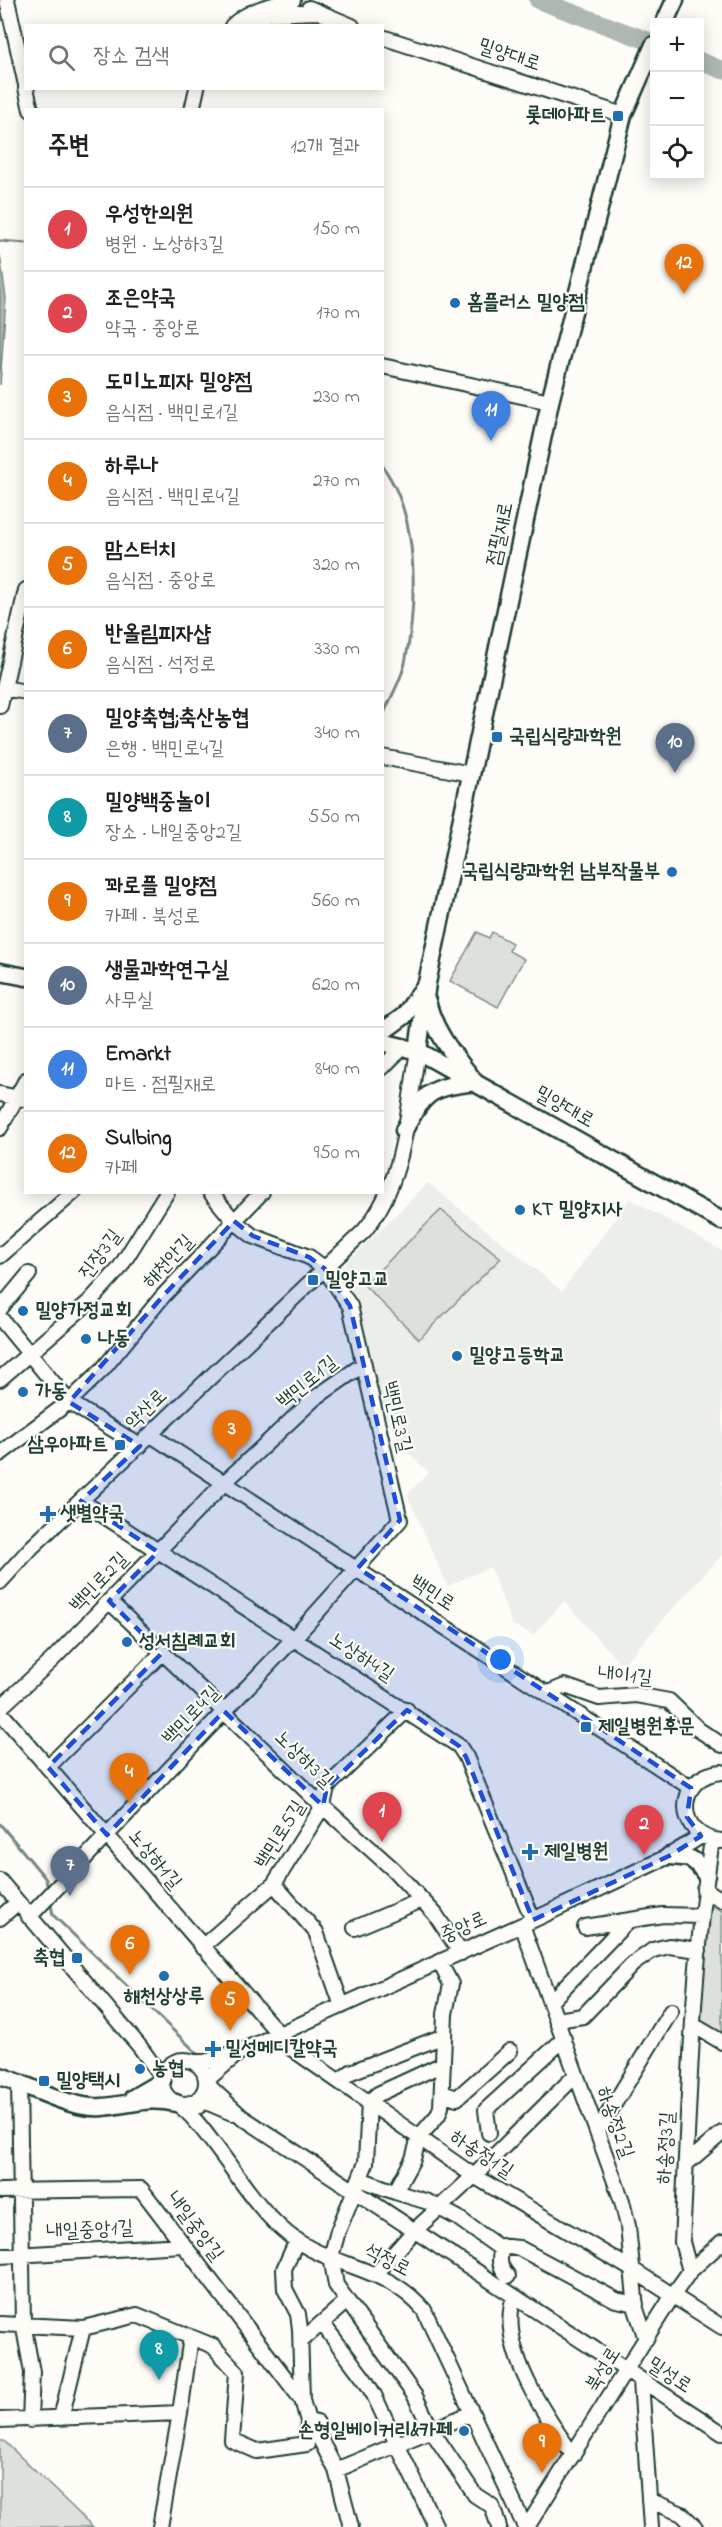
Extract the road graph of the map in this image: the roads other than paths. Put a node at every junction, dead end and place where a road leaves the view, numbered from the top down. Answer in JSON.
{"nodes":[{"id":1,"x":7,"y":0,"type":"edge"},
{"id":2,"x":258,"y":0,"type":"edge"},
{"id":3,"x":294,"y":0,"type":"edge"},
{"id":4,"x":675,"y":0,"type":"edge"},
{"id":5,"x":317,"y":12,"type":"junction"},
{"id":6,"x":667,"y":18,"type":"edge"},
{"id":7,"x":238,"y":23,"type":"edge"},
{"id":8,"x":347,"y":24,"type":"edge"},
{"id":9,"x":384,"y":38,"type":"edge"},
{"id":10,"x":650,"y":54,"type":"edge"},
{"id":11,"x":24,"y":77,"type":"edge"},
{"id":12,"x":27,"y":90,"type":"edge"},
{"id":13,"x":197,"y":90,"type":"edge"},
{"id":14,"x":31,"y":108,"type":"edge"},
{"id":15,"x":192,"y":108,"type":"edge"},
{"id":16,"x":623,"y":115,"type":"junction"},
{"id":17,"x":384,"y":366,"type":"edge"},
{"id":18,"x":550,"y":402,"type":"junction"},
{"id":19,"x":24,"y":599,"type":"edge"},
{"id":20,"x":4,"y":688,"type":"junction"},
{"id":21,"x":24,"y":692,"type":"edge"},
{"id":22,"x":0,"y":706,"type":"edge"},
{"id":23,"x":384,"y":758,"type":"edge"},
{"id":24,"x":471,"y":774,"type":"junction"},
{"id":25,"x":0,"y":972,"type":"edge"},
{"id":26,"x":24,"y":976,"type":"edge"},
{"id":27,"x":426,"y":989,"type":"junction"},
{"id":28,"x":384,"y":1031,"type":"edge"},
{"id":29,"x":384,"y":1042,"type":"edge"},
{"id":30,"x":411,"y":1048,"type":"junction"},
{"id":31,"x":384,"y":1067,"type":"edge"},
{"id":32,"x":475,"y":1082,"type":"junction"},
{"id":33,"x":0,"y":1094,"type":"edge"},
{"id":34,"x":21,"y":1099,"type":"edge"},
{"id":35,"x":0,"y":1128,"type":"edge"},
{"id":36,"x":404,"y":1130,"type":"junction"},
{"id":37,"x":72,"y":1194,"type":"edge"},
{"id":38,"x":166,"y":1194,"type":"edge"},
{"id":39,"x":212,"y":1194,"type":"edge"},
{"id":40,"x":260,"y":1194,"type":"edge"},
{"id":41,"x":234,"y":1221,"type":"junction"},
{"id":42,"x":722,"y":1221,"type":"edge"},
{"id":43,"x":0,"y":1256,"type":"edge"},
{"id":44,"x":324,"y":1268,"type":"junction"},
{"id":45,"x":29,"y":1274,"type":"dead end"},
{"id":46,"x":0,"y":1309,"type":"edge"},
{"id":47,"x":0,"y":1318,"type":"edge"},
{"id":48,"x":29,"y":1355,"type":"junction"},
{"id":49,"x":364,"y":1364,"type":"junction"},
{"id":50,"x":0,"y":1379,"type":"edge"},
{"id":51,"x":69,"y":1402,"type":"junction"},
{"id":52,"x":152,"y":1434,"type":"junction"},
{"id":53,"x":140,"y":1446,"type":"junction"},
{"id":54,"x":0,"y":1454,"type":"edge"},
{"id":55,"x":225,"y":1482,"type":"junction"},
{"id":56,"x":81,"y":1501,"type":"junction"},
{"id":57,"x":158,"y":1552,"type":"junction"},
{"id":58,"x":358,"y":1568,"type":"junction"},
{"id":59,"x":0,"y":1582,"type":"edge"},
{"id":60,"x":109,"y":1601,"type":"junction"},
{"id":61,"x":294,"y":1638,"type":"junction"},
{"id":62,"x":162,"y":1653,"type":"junction"},
{"id":63,"x":548,"y":1693,"type":"junction"},
{"id":64,"x":0,"y":1710,"type":"edge"},
{"id":65,"x":406,"y":1710,"type":"junction"},
{"id":66,"x":224,"y":1711,"type":"junction"},
{"id":67,"x":722,"y":1745,"type":"edge"},
{"id":68,"x":48,"y":1767,"type":"junction"},
{"id":69,"x":722,"y":1772,"type":"edge"},
{"id":70,"x":691,"y":1788,"type":"junction"},
{"id":71,"x":323,"y":1806,"type":"junction"},
{"id":72,"x":107,"y":1835,"type":"junction"},
{"id":73,"x":712,"y":1839,"type":"edge"},
{"id":74,"x":669,"y":1856,"type":"junction"},
{"id":75,"x":0,"y":1881,"type":"edge"},
{"id":76,"x":705,"y":1882,"type":"junction"},
{"id":77,"x":274,"y":1884,"type":"junction"},
{"id":78,"x":422,"y":1900,"type":"junction"},
{"id":79,"x":722,"y":1900,"type":"edge"},
{"id":80,"x":16,"y":1903,"type":"junction"},
{"id":81,"x":31,"y":1915,"type":"junction"},
{"id":82,"x":702,"y":1916,"type":"junction"},
{"id":83,"x":0,"y":1918,"type":"edge"},
{"id":84,"x":628,"y":1921,"type":"junction"},
{"id":85,"x":528,"y":1923,"type":"junction"},
{"id":86,"x":585,"y":1927,"type":"dead end"},
{"id":87,"x":355,"y":1928,"type":"dead end"},
{"id":88,"x":202,"y":1947,"type":"junction"},
{"id":89,"x":699,"y":1950,"type":"junction"},
{"id":90,"x":461,"y":1953,"type":"junction"},
{"id":91,"x":440,"y":1963,"type":"junction"},
{"id":92,"x":550,"y":2002,"type":"junction"},
{"id":93,"x":342,"y":2006,"type":"junction"},
{"id":94,"x":671,"y":2012,"type":"dead end"},
{"id":95,"x":557,"y":2020,"type":"junction"},
{"id":96,"x":693,"y":2025,"type":"junction"},
{"id":97,"x":277,"y":2034,"type":"junction"},
{"id":98,"x":444,"y":2036,"type":"junction"},
{"id":99,"x":564,"y":2039,"type":"junction"},
{"id":100,"x":722,"y":2042,"type":"edge"},
{"id":101,"x":140,"y":2047,"type":"junction"},
{"id":102,"x":510,"y":2051,"type":"dead end"},
{"id":103,"x":241,"y":2052,"type":"junction"},
{"id":104,"x":179,"y":2060,"type":"junction"},
{"id":105,"x":194,"y":2062,"type":"junction"},
{"id":106,"x":443,"y":2064,"type":"junction"},
{"id":107,"x":576,"y":2075,"type":"junction"},
{"id":108,"x":0,"y":2076,"type":"edge"},
{"id":109,"x":207,"y":2080,"type":"junction"},
{"id":110,"x":162,"y":2081,"type":"junction"},
{"id":111,"x":339,"y":2081,"type":"junction"},
{"id":112,"x":18,"y":2082,"type":"junction"},
{"id":113,"x":442,"y":2093,"type":"junction"},
{"id":114,"x":197,"y":2100,"type":"junction"},
{"id":115,"x":369,"y":2102,"type":"junction"},
{"id":116,"x":125,"y":2103,"type":"junction"},
{"id":117,"x":176,"y":2103,"type":"junction"},
{"id":118,"x":242,"y":2117,"type":"junction"},
{"id":119,"x":597,"y":2132,"type":"junction"},
{"id":120,"x":489,"y":2133,"type":"dead end"},
{"id":121,"x":722,"y":2133,"type":"edge"},
{"id":122,"x":419,"y":2137,"type":"junction"},
{"id":123,"x":210,"y":2139,"type":"junction"},
{"id":124,"x":686,"y":2164,"type":"junction"},
{"id":125,"x":474,"y":2176,"type":"junction"},
{"id":126,"x":357,"y":2185,"type":"junction"},
{"id":127,"x":22,"y":2190,"type":"junction"},
{"id":128,"x":0,"y":2191,"type":"edge"},
{"id":129,"x":395,"y":2192,"type":"junction"},
{"id":130,"x":438,"y":2208,"type":"junction"},
{"id":131,"x":414,"y":2230,"type":"junction"},
{"id":132,"x":297,"y":2240,"type":"junction"},
{"id":133,"x":722,"y":2242,"type":"edge"},
{"id":134,"x":182,"y":2245,"type":"junction"},
{"id":135,"x":502,"y":2246,"type":"junction"},
{"id":136,"x":22,"y":2255,"type":"junction"},
{"id":137,"x":717,"y":2255,"type":"edge"},
{"id":138,"x":0,"y":2256,"type":"edge"},
{"id":139,"x":331,"y":2257,"type":"junction"},
{"id":140,"x":633,"y":2270,"type":"junction"},
{"id":141,"x":690,"y":2271,"type":"junction"},
{"id":142,"x":375,"y":2275,"type":"junction"},
{"id":143,"x":508,"y":2276,"type":"dead end"},
{"id":144,"x":673,"y":2295,"type":"junction"},
{"id":145,"x":514,"y":2297,"type":"junction"},
{"id":146,"x":347,"y":2301,"type":"junction"},
{"id":147,"x":636,"y":2304,"type":"junction"},
{"id":148,"x":322,"y":2323,"type":"junction"},
{"id":149,"x":0,"y":2324,"type":"edge"},
{"id":150,"x":23,"y":2324,"type":"junction"},
{"id":151,"x":722,"y":2327,"type":"edge"},
{"id":152,"x":83,"y":2328,"type":"junction"},
{"id":153,"x":191,"y":2337,"type":"junction"},
{"id":154,"x":646,"y":2339,"type":"junction"},
{"id":155,"x":301,"y":2341,"type":"junction"},
{"id":156,"x":626,"y":2371,"type":"junction"},
{"id":157,"x":641,"y":2381,"type":"junction"},
{"id":158,"x":302,"y":2400,"type":"junction"},
{"id":159,"x":180,"y":2413,"type":"junction"},
{"id":160,"x":472,"y":2413,"type":"junction"},
{"id":161,"x":61,"y":2418,"type":"junction"},
{"id":162,"x":0,"y":2420,"type":"edge"},
{"id":163,"x":30,"y":2420,"type":"junction"},
{"id":164,"x":308,"y":2421,"type":"junction"},
{"id":165,"x":432,"y":2432,"type":"junction"},
{"id":166,"x":722,"y":2433,"type":"edge"},
{"id":167,"x":398,"y":2445,"type":"junction"},
{"id":168,"x":573,"y":2455,"type":"junction"},
{"id":169,"x":336,"y":2470,"type":"junction"},
{"id":170,"x":649,"y":2500,"type":"junction"},
{"id":171,"x":160,"y":2527,"type":"edge"},
{"id":172,"x":351,"y":2527,"type":"edge"},
{"id":173,"x":436,"y":2527,"type":"edge"},
{"id":174,"x":499,"y":2527,"type":"edge"},
{"id":175,"x":526,"y":2527,"type":"edge"},
{"id":176,"x":651,"y":2527,"type":"edge"},
{"id":177,"x":695,"y":2527,"type":"edge"}],
"edges":[{"from":1,"to":11,"type":"street"},
{"from":2,"to":7,"type":"street"},
{"from":3,"to":5,"type":"street"},
{"from":3,"to":7,"type":"street"},
{"from":4,"to":6,"type":"main road"},
{"from":5,"to":7,"type":"street"},
{"from":5,"to":8,"type":"street"},
{"from":9,"to":16,"type":"street","name":"밀양대로"},
{"from":10,"to":16,"type":"main road","name":"점필재로"},
{"from":12,"to":14,"type":"street"},
{"from":13,"to":15,"type":"street"},
{"from":16,"to":18,"type":"main road","name":"점필재로"},
{"from":17,"to":18,"type":"street"},
{"from":18,"to":24,"type":"main road","name":"점필재로"},
{"from":19,"to":20,"type":"street"},
{"from":20,"to":21,"type":"street"},
{"from":20,"to":22,"type":"street"},
{"from":23,"to":24,"type":"street"},
{"from":24,"to":27,"type":"main road","name":"점필재로"},
{"from":25,"to":26,"type":"main road"},
{"from":27,"to":28,"type":"main road","name":"점필재로"},
{"from":27,"to":30,"type":"main road","name":"점필재로"},
{"from":27,"to":32,"type":"main road","name":"점필재로"},
{"from":29,"to":30,"type":"main road","name":"밀양대로"},
{"from":30,"to":31,"type":"street"},
{"from":30,"to":32,"type":"main road","name":"밀양대로"},
{"from":30,"to":36,"type":"street","name":"약산로"},
{"from":32,"to":36,"type":"main road","name":"약산로"},
{"from":32,"to":42,"type":"main road","name":"밀양대로"},
{"from":33,"to":34,"type":"street"},
{"from":34,"to":35,"type":"street"},
{"from":36,"to":44,"type":"street","name":"약산로"},
{"from":37,"to":43,"type":"street"},
{"from":38,"to":48,"type":"street","name":"진장3길"},
{"from":39,"to":41,"type":"street"},
{"from":40,"to":41,"type":"street","name":"해천안길"},
{"from":41,"to":44,"type":"street"},
{"from":41,"to":51,"type":"street","name":"해천안길"},
{"from":44,"to":49,"type":"street","name":"백민로3길"},
{"from":44,"to":52,"type":"street","name":"약산로"},
{"from":45,"to":46,"type":"street"},
{"from":47,"to":48,"type":"street"},
{"from":48,"to":50,"type":"street","name":"진장3길"},
{"from":48,"to":51,"type":"street"},
{"from":49,"to":55,"type":"street","name":"백민로1길"},
{"from":49,"to":58,"type":"street","name":"백민로3길"},
{"from":51,"to":53,"type":"street"},
{"from":51,"to":54,"type":"street","name":"해천안길"},
{"from":52,"to":53,"type":"street","name":"약산로"},
{"from":52,"to":55,"type":"street","name":"백민로"},
{"from":53,"to":56,"type":"street","name":"약산로"},
{"from":55,"to":57,"type":"street","name":"백민로2길"},
{"from":55,"to":58,"type":"street","name":"백민로"},
{"from":56,"to":57,"type":"street","name":"노상하4길"},
{"from":56,"to":59,"type":"street","name":"약산로"},
{"from":57,"to":60,"type":"street","name":"백민로2길"},
{"from":57,"to":61,"type":"street","name":"노상하4길"},
{"from":58,"to":61,"type":"street","name":"백민로4길"},
{"from":58,"to":63,"type":"street","name":"백민로"},
{"from":60,"to":62,"type":"street","name":"노상하3길"},
{"from":60,"to":64,"type":"street","name":"백민로2길"},
{"from":61,"to":65,"type":"street","name":"노상하4길"},
{"from":61,"to":66,"type":"street","name":"백민로4길"},
{"from":62,"to":66,"type":"street","name":"노상하3길"},
{"from":62,"to":68,"type":"street"},
{"from":63,"to":67,"type":"street","name":"내이1길"},
{"from":63,"to":70,"type":"street","name":"백민로"},
{"from":64,"to":68,"type":"street","name":"노상하1길"},
{"from":65,"to":71,"type":"street","name":"백민로5길"},
{"from":65,"to":85,"type":"street","name":"노상하4길"},
{"from":66,"to":71,"type":"street","name":"노상하3길"},
{"from":66,"to":72,"type":"street","name":"백민로4길"},
{"from":68,"to":72,"type":"street","name":"노상하1길"},
{"from":69,"to":70,"type":"street"},
{"from":70,"to":73,"type":"street"},
{"from":71,"to":77,"type":"street","name":"백민로5길"},
{"from":71,"to":78,"type":"street","name":"노상하3길"},
{"from":72,"to":81,"type":"street","name":"백민로4길"},
{"from":72,"to":88,"type":"street","name":"노상하1길"},
{"from":73,"to":74,"type":"street","name":"중앙로"},
{"from":73,"to":76,"type":"street","name":"하송정3길"},
{"from":74,"to":76,"type":"main road"},
{"from":74,"to":85,"type":"street","name":"중앙로"},
{"from":75,"to":80,"type":"street"},
{"from":76,"to":79,"type":"street"},
{"from":76,"to":82,"type":"street","name":"하송정3길"},
{"from":77,"to":88,"type":"street","name":"백민로5길"},
{"from":77,"to":93,"type":"street"},
{"from":78,"to":87,"type":"street"},
{"from":78,"to":90,"type":"street","name":"노상하3길"},
{"from":80,"to":81,"type":"street"},
{"from":80,"to":83,"type":"street"},
{"from":81,"to":101,"type":"street"},
{"from":82,"to":84,"type":"street"},
{"from":82,"to":89,"type":"street","name":"하송정3길"},
{"from":84,"to":86,"type":"street"},
{"from":84,"to":92,"type":"street"},
{"from":85,"to":90,"type":"street","name":"중앙로"},
{"from":85,"to":92,"type":"street","name":"하송정2길"},
{"from":88,"to":97,"type":"street","name":"노상하1길"},
{"from":89,"to":95,"type":"street"},
{"from":89,"to":96,"type":"street","name":"하송정3길"},
{"from":90,"to":91,"type":"street","name":"중앙로"},
{"from":91,"to":93,"type":"street","name":"중앙로"},
{"from":91,"to":98,"type":"street"},
{"from":92,"to":95,"type":"street","name":"하송정2길"},
{"from":93,"to":97,"type":"street","name":"중앙로"},
{"from":94,"to":119,"type":"street"},
{"from":95,"to":99,"type":"street","name":"하송정2길"},
{"from":96,"to":100,"type":"street"},
{"from":96,"to":124,"type":"street","name":"하송정3길"},
{"from":97,"to":103,"type":"street","name":"중앙로"},
{"from":97,"to":111,"type":"street","name":"하송정1길"},
{"from":98,"to":106,"type":"street"},
{"from":98,"to":111,"type":"street"},
{"from":99,"to":107,"type":"street","name":"하송정2길"},
{"from":99,"to":120,"type":"street"},
{"from":101,"to":104,"type":"street"},
{"from":101,"to":110,"type":"street"},
{"from":102,"to":113,"type":"street"},
{"from":103,"to":105,"type":"street"},
{"from":103,"to":109,"type":"street"},
{"from":104,"to":105,"type":"street"},
{"from":104,"to":110,"type":"street"},
{"from":105,"to":109,"type":"street"},
{"from":106,"to":113,"type":"street"},
{"from":106,"to":115,"type":"street"},
{"from":107,"to":119,"type":"street","name":"하송정2길"},
{"from":107,"to":125,"type":"street"},
{"from":108,"to":112,"type":"main road"},
{"from":109,"to":114,"type":"street"},
{"from":109,"to":118,"type":"street"},
{"from":110,"to":116,"type":"main road"},
{"from":110,"to":117,"type":"street"},
{"from":111,"to":115,"type":"street","name":"하송정1길"},
{"from":112,"to":116,"type":"main road"},
{"from":112,"to":127,"type":"street"},
{"from":113,"to":122,"type":"street"},
{"from":114,"to":117,"type":"street"},
{"from":114,"to":118,"type":"street"},
{"from":114,"to":123,"type":"street"},
{"from":115,"to":122,"type":"street","name":"하송정1길"},
{"from":115,"to":126,"type":"street"},
{"from":116,"to":117,"type":"main road"},
{"from":117,"to":123,"type":"street","name":"석정로"},
{"from":118,"to":126,"type":"street"},
{"from":119,"to":140,"type":"street","name":"하송정2길"},
{"from":121,"to":124,"type":"street"},
{"from":122,"to":125,"type":"street","name":"하송정1길"},
{"from":122,"to":129,"type":"street"},
{"from":123,"to":132,"type":"street","name":"석정로"},
{"from":124,"to":141,"type":"street","name":"하송정3길"},
{"from":125,"to":130,"type":"street"},
{"from":125,"to":140,"type":"street","name":"하송정1길"},
{"from":126,"to":129,"type":"street"},
{"from":126,"to":131,"type":"street","name":"밀성로"},
{"from":126,"to":139,"type":"street"},
{"from":127,"to":128,"type":"street","name":"내일중앙길"},
{"from":127,"to":134,"type":"street","name":"내일중앙길"},
{"from":127,"to":136,"type":"street"},
{"from":129,"to":130,"type":"street"},
{"from":130,"to":131,"type":"street"},
{"from":130,"to":135,"type":"street"},
{"from":131,"to":142,"type":"street"},
{"from":131,"to":145,"type":"street","name":"밀성로"},
{"from":132,"to":139,"type":"street","name":"석정로"},
{"from":132,"to":155,"type":"street"},
{"from":133,"to":137,"type":"street","name":"북성로"},
{"from":134,"to":136,"type":"street","name":"내일중앙1길"},
{"from":134,"to":158,"type":"street","name":"내일중앙길"},
{"from":135,"to":143,"type":"street"},
{"from":135,"to":147,"type":"street"},
{"from":136,"to":138,"type":"street","name":"내일중앙1길"},
{"from":136,"to":150,"type":"street"},
{"from":137,"to":141,"type":"street","name":"북성로"},
{"from":139,"to":142,"type":"street","name":"석정로"},
{"from":139,"to":146,"type":"street"},
{"from":140,"to":144,"type":"street","name":"하송정1길"},
{"from":140,"to":147,"type":"street","name":"하송정2길"},
{"from":141,"to":144,"type":"street","name":"북성로"},
{"from":142,"to":160,"type":"street","name":"석정로"},
{"from":144,"to":151,"type":"street","name":"하송정1길"},
{"from":144,"to":154,"type":"street","name":"북성로"},
{"from":145,"to":156,"type":"street","name":"밀성로"},
{"from":145,"to":168,"type":"street"},
{"from":146,"to":148,"type":"street"},
{"from":146,"to":165,"type":"street"},
{"from":147,"to":154,"type":"street","name":"하송정2길"},
{"from":148,"to":155,"type":"street"},
{"from":148,"to":167,"type":"street"},
{"from":149,"to":150,"type":"street"},
{"from":150,"to":152,"type":"street"},
{"from":150,"to":163,"type":"street"},
{"from":152,"to":153,"type":"street"},
{"from":152,"to":161,"type":"street"},
{"from":153,"to":159,"type":"street"},
{"from":153,"to":164,"type":"street"},
{"from":154,"to":156,"type":"street","name":"북성로"},
{"from":155,"to":158,"type":"street"},
{"from":156,"to":157,"type":"street","name":"밀성로"},
{"from":156,"to":168,"type":"street","name":"북성로"},
{"from":157,"to":166,"type":"street","name":"밀성로"},
{"from":157,"to":170,"type":"street"},
{"from":158,"to":164,"type":"street"},
{"from":159,"to":161,"type":"street"},
{"from":159,"to":171,"type":"street"},
{"from":160,"to":165,"type":"street"},
{"from":160,"to":175,"type":"street","name":"석정로"},
{"from":161,"to":163,"type":"street"},
{"from":162,"to":163,"type":"street"},
{"from":164,"to":169,"type":"street"},
{"from":165,"to":167,"type":"street"},
{"from":165,"to":174,"type":"street"},
{"from":167,"to":169,"type":"street"},
{"from":167,"to":173,"type":"street"},
{"from":168,"to":175,"type":"street","name":"북성로"},
{"from":169,"to":172,"type":"street"},
{"from":170,"to":176,"type":"street"},
{"from":170,"to":177,"type":"street"}]}
